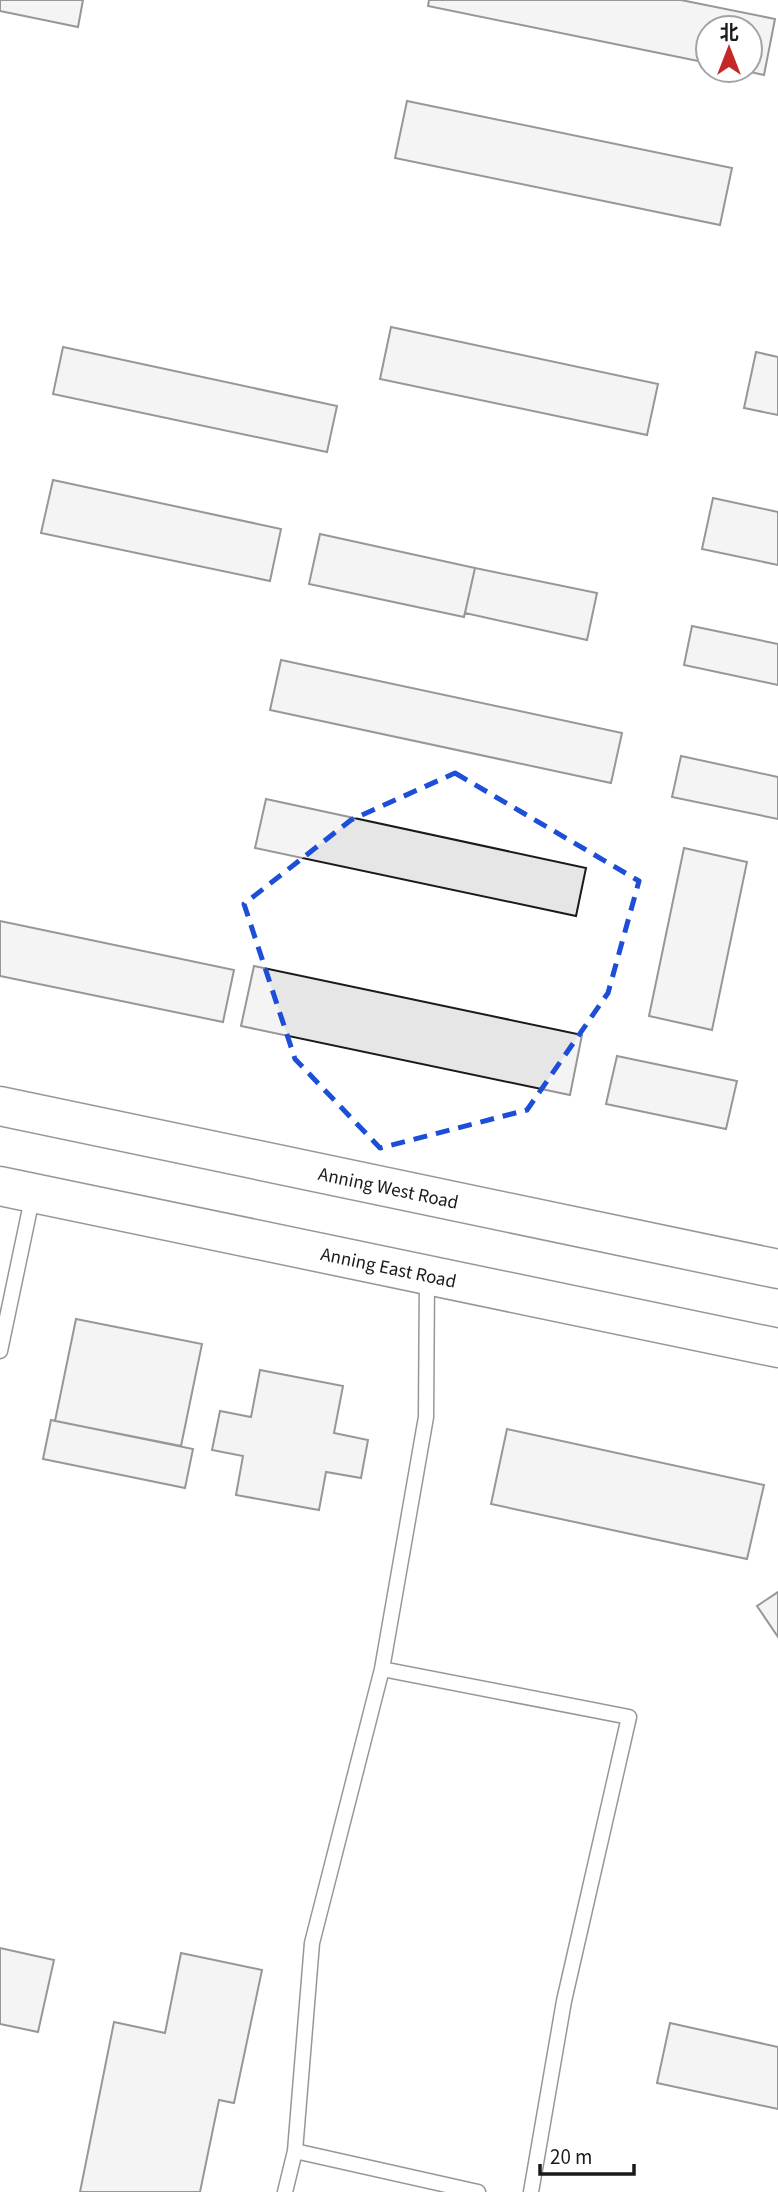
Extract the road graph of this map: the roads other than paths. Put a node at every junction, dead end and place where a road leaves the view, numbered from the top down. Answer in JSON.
{"nodes":[{"id":1,"x":0,"y":1106,"type":"edge"},
{"id":2,"x":17,"y":1189,"type":"edge"},
{"id":3,"x":778,"y":1269,"type":"edge"},
{"id":4,"x":427,"y":1275,"type":"junction"},
{"id":5,"x":778,"y":1348,"type":"edge"},
{"id":6,"x":0,"y":1351,"type":"edge"},
{"id":7,"x":382,"y":1669,"type":"junction"},
{"id":8,"x":295,"y":2151,"type":"junction"},
{"id":9,"x":285,"y":2192,"type":"edge"},
{"id":10,"x":478,"y":2192,"type":"edge"},
{"id":11,"x":531,"y":2192,"type":"edge"}],
"edges":[{"from":1,"to":3,"type":"main road","name":"Anning West Road"},
{"from":2,"to":4,"type":"main road","name":"Anning East Road"},
{"from":2,"to":6,"type":"lane"},
{"from":4,"to":5,"type":"main road","name":"Anning East Road"},
{"from":4,"to":7,"type":"lane"},
{"from":7,"to":8,"type":"lane"},
{"from":7,"to":11,"type":"lane"},
{"from":8,"to":9,"type":"lane"},
{"from":8,"to":10,"type":"lane"}]}
